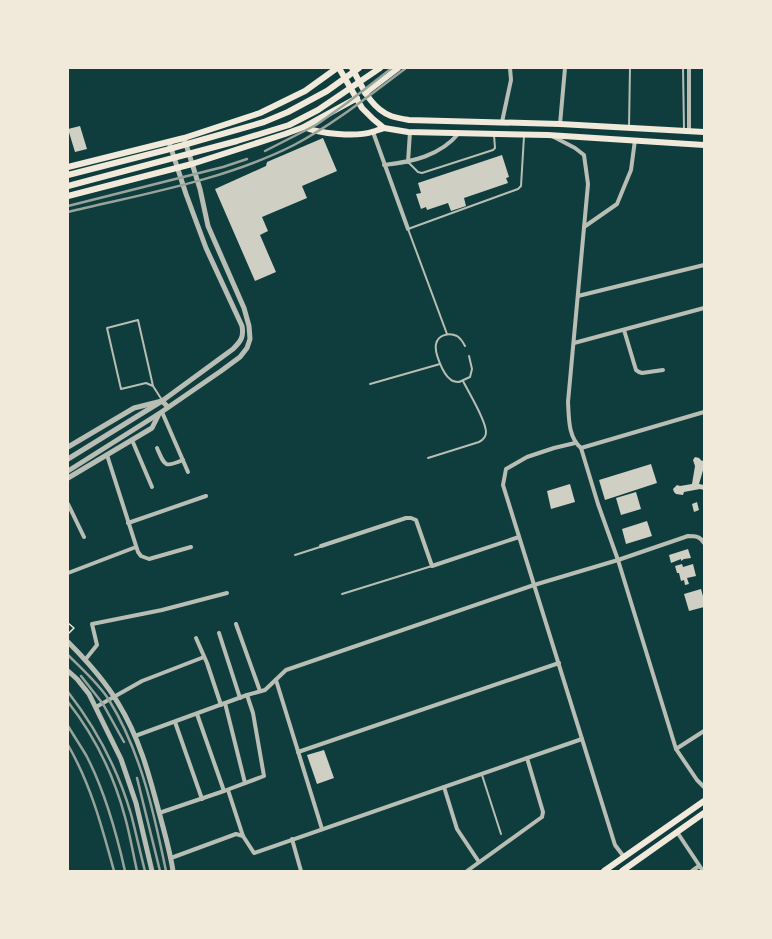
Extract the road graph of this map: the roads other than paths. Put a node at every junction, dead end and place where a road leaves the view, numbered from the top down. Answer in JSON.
{"nodes":[{"id":1,"x":338,"y":68,"type":"edge"},
{"id":2,"x":352,"y":68,"type":"edge"},
{"id":3,"x":359,"y":68,"type":"edge"},
{"id":4,"x":380,"y":68,"type":"edge"},
{"id":5,"x":398,"y":68,"type":"edge"},
{"id":6,"x":510,"y":68,"type":"edge"},
{"id":7,"x":565,"y":68,"type":"edge"},
{"id":8,"x":630,"y":68,"type":"edge"},
{"id":9,"x":684,"y":68,"type":"edge"},
{"id":10,"x":689,"y":68,"type":"edge"},
{"id":11,"x":365,"y":93,"type":"junction"},
{"id":12,"x":357,"y":98,"type":"junction"},
{"id":13,"x":502,"y":122,"type":"junction"},
{"id":14,"x":560,"y":124,"type":"junction"},
{"id":15,"x":304,"y":126,"type":"junction"},
{"id":16,"x":384,"y":128,"type":"junction"},
{"id":17,"x":630,"y":128,"type":"junction"},
{"id":18,"x":686,"y":131,"type":"junction"},
{"id":19,"x":373,"y":132,"type":"junction"},
{"id":20,"x":410,"y":132,"type":"junction"},
{"id":21,"x":704,"y":132,"type":"edge"},
{"id":22,"x":459,"y":133,"type":"junction"},
{"id":23,"x":494,"y":133,"type":"junction"},
{"id":24,"x":524,"y":134,"type":"junction"},
{"id":25,"x":548,"y":135,"type":"junction"},
{"id":26,"x":184,"y":138,"type":"junction"},
{"id":27,"x":636,"y":140,"type":"junction"},
{"id":28,"x":169,"y":142,"type":"junction"},
{"id":29,"x":704,"y":145,"type":"edge"},
{"id":30,"x":408,"y":162,"type":"junction"},
{"id":31,"x":192,"y":164,"type":"junction"},
{"id":32,"x":384,"y":165,"type":"junction"},
{"id":33,"x":68,"y":167,"type":"edge"},
{"id":34,"x":177,"y":168,"type":"junction"},
{"id":35,"x":68,"y":175,"type":"edge"},
{"id":36,"x":68,"y":186,"type":"edge"},
{"id":37,"x":68,"y":196,"type":"edge"},
{"id":38,"x":584,"y":227,"type":"junction"},
{"id":39,"x":408,"y":229,"type":"junction"},
{"id":40,"x":704,"y":265,"type":"edge"},
{"id":41,"x":578,"y":296,"type":"junction"},
{"id":42,"x":704,"y":308,"type":"edge"},
{"id":43,"x":624,"y":330,"type":"junction"},
{"id":44,"x":447,"y":334,"type":"junction"},
{"id":45,"x":574,"y":343,"type":"junction"},
{"id":46,"x":465,"y":346,"type":"dead end"},
{"id":47,"x":469,"y":356,"type":"dead end"},
{"id":48,"x":440,"y":364,"type":"junction"},
{"id":49,"x":664,"y":370,"type":"dead end"},
{"id":50,"x":463,"y":381,"type":"junction"},
{"id":51,"x":370,"y":384,"type":"dead end"},
{"id":52,"x":153,"y":386,"type":"junction"},
{"id":53,"x":162,"y":401,"type":"junction"},
{"id":54,"x":168,"y":408,"type":"junction"},
{"id":55,"x":161,"y":412,"type":"junction"},
{"id":56,"x":704,"y":412,"type":"edge"},
{"id":57,"x":132,"y":440,"type":"junction"},
{"id":58,"x":575,"y":443,"type":"junction"},
{"id":59,"x":68,"y":447,"type":"edge"},
{"id":60,"x":157,"y":448,"type":"dead end"},
{"id":61,"x":580,"y":448,"type":"junction"},
{"id":62,"x":106,"y":456,"type":"junction"},
{"id":63,"x":428,"y":458,"type":"dead end"},
{"id":64,"x":68,"y":459,"type":"edge"},
{"id":65,"x":183,"y":460,"type":"junction"},
{"id":66,"x":68,"y":471,"type":"edge"},
{"id":67,"x":188,"y":472,"type":"dead end"},
{"id":68,"x":68,"y":477,"type":"edge"},
{"id":69,"x":152,"y":487,"type":"dead end"},
{"id":70,"x":206,"y":496,"type":"dead end"},
{"id":71,"x":68,"y":504,"type":"edge"},
{"id":72,"x":74,"y":517,"type":"junction"},
{"id":73,"x":68,"y":518,"type":"edge"},
{"id":74,"x":128,"y":523,"type":"junction"},
{"id":75,"x":84,"y":537,"type":"dead end"},
{"id":76,"x":519,"y":537,"type":"junction"},
{"id":77,"x":704,"y":543,"type":"edge"},
{"id":78,"x":322,"y":546,"type":"joint"},
{"id":79,"x":136,"y":547,"type":"junction"},
{"id":80,"x":191,"y":547,"type":"dead end"},
{"id":81,"x":295,"y":555,"type":"dead end"},
{"id":82,"x":618,"y":560,"type":"junction"},
{"id":83,"x":432,"y":566,"type":"junction"},
{"id":84,"x":68,"y":573,"type":"edge"},
{"id":85,"x":534,"y":584,"type":"junction"},
{"id":86,"x":227,"y":593,"type":"dead end"},
{"id":87,"x":342,"y":594,"type":"dead end"},
{"id":88,"x":236,"y":624,"type":"dead end"},
{"id":89,"x":219,"y":633,"type":"dead end"},
{"id":90,"x":196,"y":638,"type":"dead end"},
{"id":91,"x":68,"y":642,"type":"edge"},
{"id":92,"x":204,"y":657,"type":"junction"},
{"id":93,"x":85,"y":660,"type":"junction"},
{"id":94,"x":559,"y":663,"type":"junction"},
{"id":95,"x":68,"y":671,"type":"edge"},
{"id":96,"x":276,"y":680,"type":"junction"},
{"id":97,"x":260,"y":691,"type":"junction"},
{"id":98,"x":247,"y":695,"type":"junction"},
{"id":99,"x":114,"y":697,"type":"junction"},
{"id":100,"x":240,"y":698,"type":"junction"},
{"id":101,"x":226,"y":703,"type":"junction"},
{"id":102,"x":220,"y":705,"type":"junction"},
{"id":103,"x":96,"y":707,"type":"junction"},
{"id":104,"x":197,"y":714,"type":"junction"},
{"id":105,"x":175,"y":722,"type":"junction"},
{"id":106,"x":704,"y":731,"type":"edge"},
{"id":107,"x":135,"y":736,"type":"junction"},
{"id":108,"x":582,"y":739,"type":"junction"},
{"id":109,"x":676,"y":749,"type":"junction"},
{"id":110,"x":298,"y":752,"type":"junction"},
{"id":111,"x":527,"y":758,"type":"junction"},
{"id":112,"x":482,"y":774,"type":"junction"},
{"id":113,"x":244,"y":783,"type":"junction"},
{"id":114,"x":704,"y":786,"type":"edge"},
{"id":115,"x":444,"y":787,"type":"junction"},
{"id":116,"x":226,"y":790,"type":"junction"},
{"id":117,"x":202,"y":799,"type":"junction"},
{"id":118,"x":704,"y":801,"type":"edge"},
{"id":119,"x":159,"y":813,"type":"junction"},
{"id":120,"x":704,"y":813,"type":"edge"},
{"id":121,"x":322,"y":829,"type":"junction"},
{"id":122,"x":677,"y":832,"type":"junction"},
{"id":123,"x":501,"y":834,"type":"dead end"},
{"id":124,"x":243,"y":836,"type":"junction"},
{"id":125,"x":292,"y":839,"type":"junction"},
{"id":126,"x":624,"y":857,"type":"junction"},
{"id":127,"x":171,"y":858,"type":"junction"},
{"id":128,"x":479,"y":862,"type":"junction"},
{"id":129,"x":699,"y":866,"type":"junction"},
{"id":130,"x":152,"y":871,"type":"edge"},
{"id":131,"x":173,"y":871,"type":"edge"},
{"id":132,"x":301,"y":871,"type":"edge"},
{"id":133,"x":467,"y":871,"type":"edge"},
{"id":134,"x":604,"y":871,"type":"edge"},
{"id":135,"x":622,"y":871,"type":"edge"},
{"id":136,"x":692,"y":871,"type":"edge"},
{"id":137,"x":703,"y":871,"type":"edge"}],
"edges":[{"from":1,"to":12,"type":"main road"},
{"from":1,"to":26,"type":"main road"},
{"from":2,"to":11,"type":"main road"},
{"from":3,"to":35,"type":"main road"},
{"from":4,"to":36,"type":"main road"},
{"from":5,"to":11,"type":"main road"},
{"from":6,"to":13,"type":"street"},
{"from":7,"to":14,"type":"street"},
{"from":8,"to":17,"type":"lane"},
{"from":9,"to":18,"type":"lane"},
{"from":10,"to":18,"type":"street"},
{"from":11,"to":13,"type":"main road"},
{"from":12,"to":15,"type":"main road"},
{"from":12,"to":16,"type":"main road"},
{"from":13,"to":14,"type":"main road"},
{"from":14,"to":17,"type":"main road"},
{"from":15,"to":19,"type":"main road"},
{"from":15,"to":31,"type":"main road"},
{"from":16,"to":19,"type":"main road"},
{"from":16,"to":20,"type":"main road"},
{"from":17,"to":18,"type":"main road"},
{"from":18,"to":21,"type":"main road"},
{"from":19,"to":32,"type":"street"},
{"from":20,"to":22,"type":"main road"},
{"from":20,"to":30,"type":"street"},
{"from":22,"to":23,"type":"main road"},
{"from":22,"to":30,"type":"street"},
{"from":23,"to":24,"type":"main road"},
{"from":23,"to":30,"type":"lane"},
{"from":24,"to":25,"type":"main road"},
{"from":24,"to":39,"type":"lane"},
{"from":25,"to":27,"type":"main road"},
{"from":25,"to":38,"type":"street"},
{"from":26,"to":28,"type":"main road"},
{"from":26,"to":31,"type":"street"},
{"from":27,"to":29,"type":"main road"},
{"from":27,"to":38,"type":"street"},
{"from":28,"to":33,"type":"main road"},
{"from":28,"to":34,"type":"street"},
{"from":30,"to":32,"type":"street"},
{"from":31,"to":34,"type":"main road"},
{"from":31,"to":54,"type":"street"},
{"from":32,"to":39,"type":"street"},
{"from":34,"to":37,"type":"main road"},
{"from":34,"to":53,"type":"street"},
{"from":38,"to":41,"type":"street"},
{"from":39,"to":44,"type":"lane"},
{"from":40,"to":41,"type":"street"},
{"from":41,"to":45,"type":"street"},
{"from":42,"to":43,"type":"street"},
{"from":43,"to":45,"type":"street"},
{"from":43,"to":49,"type":"street"},
{"from":44,"to":46,"type":"lane"},
{"from":44,"to":48,"type":"lane"},
{"from":45,"to":58,"type":"street"},
{"from":47,"to":50,"type":"lane"},
{"from":48,"to":50,"type":"lane"},
{"from":48,"to":51,"type":"lane"},
{"from":50,"to":63,"type":"lane"},
{"from":52,"to":52,"type":"lane"},
{"from":52,"to":53,"type":"lane"},
{"from":53,"to":54,"type":"street"},
{"from":53,"to":59,"type":"street"},
{"from":53,"to":64,"type":"street"},
{"from":54,"to":55,"type":"street"},
{"from":55,"to":57,"type":"street"},
{"from":55,"to":65,"type":"street"},
{"from":55,"to":66,"type":"street"},
{"from":56,"to":61,"type":"street"},
{"from":57,"to":62,"type":"street"},
{"from":57,"to":69,"type":"street"},
{"from":58,"to":61,"type":"street"},
{"from":58,"to":76,"type":"street"},
{"from":60,"to":65,"type":"street"},
{"from":61,"to":82,"type":"street"},
{"from":62,"to":68,"type":"street"},
{"from":62,"to":74,"type":"street"},
{"from":65,"to":67,"type":"street"},
{"from":70,"to":74,"type":"street"},
{"from":71,"to":72,"type":"street"},
{"from":72,"to":73,"type":"street"},
{"from":72,"to":75,"type":"street"},
{"from":74,"to":79,"type":"street"},
{"from":76,"to":83,"type":"street"},
{"from":76,"to":85,"type":"street"},
{"from":77,"to":82,"type":"street"},
{"from":78,"to":81,"type":"lane"},
{"from":78,"to":83,"type":"street"},
{"from":79,"to":80,"type":"street"},
{"from":79,"to":84,"type":"street"},
{"from":82,"to":85,"type":"street"},
{"from":82,"to":109,"type":"street"},
{"from":83,"to":87,"type":"lane"},
{"from":85,"to":94,"type":"street"},
{"from":85,"to":96,"type":"street"},
{"from":86,"to":93,"type":"street"},
{"from":88,"to":97,"type":"street"},
{"from":89,"to":100,"type":"street"},
{"from":90,"to":92,"type":"street"},
{"from":91,"to":93,"type":"street"},
{"from":92,"to":99,"type":"street"},
{"from":92,"to":102,"type":"street"},
{"from":93,"to":99,"type":"street"},
{"from":94,"to":108,"type":"street"},
{"from":94,"to":110,"type":"street"},
{"from":95,"to":103,"type":"street"},
{"from":96,"to":97,"type":"street"},
{"from":96,"to":110,"type":"street"},
{"from":97,"to":98,"type":"street"},
{"from":98,"to":100,"type":"street"},
{"from":98,"to":113,"type":"street"},
{"from":99,"to":103,"type":"street"},
{"from":99,"to":107,"type":"street"},
{"from":100,"to":101,"type":"street"},
{"from":101,"to":102,"type":"street"},
{"from":101,"to":113,"type":"street"},
{"from":102,"to":104,"type":"street"},
{"from":103,"to":130,"type":"street"},
{"from":104,"to":105,"type":"street"},
{"from":104,"to":116,"type":"street"},
{"from":105,"to":107,"type":"street"},
{"from":105,"to":117,"type":"street"},
{"from":106,"to":109,"type":"street"},
{"from":107,"to":119,"type":"street"},
{"from":108,"to":111,"type":"street"},
{"from":108,"to":126,"type":"street"},
{"from":109,"to":114,"type":"street"},
{"from":110,"to":121,"type":"street"},
{"from":111,"to":112,"type":"street"},
{"from":111,"to":128,"type":"street"},
{"from":112,"to":115,"type":"street"},
{"from":112,"to":123,"type":"lane"},
{"from":113,"to":116,"type":"street"},
{"from":115,"to":121,"type":"street"},
{"from":115,"to":128,"type":"street"},
{"from":116,"to":117,"type":"street"},
{"from":116,"to":124,"type":"street"},
{"from":117,"to":119,"type":"street"},
{"from":118,"to":126,"type":"main road"},
{"from":119,"to":127,"type":"street"},
{"from":120,"to":122,"type":"main road"},
{"from":121,"to":125,"type":"street"},
{"from":122,"to":129,"type":"street"},
{"from":122,"to":135,"type":"main road"},
{"from":124,"to":125,"type":"street"},
{"from":124,"to":127,"type":"street"},
{"from":125,"to":132,"type":"street"},
{"from":126,"to":134,"type":"main road"},
{"from":127,"to":131,"type":"street"},
{"from":128,"to":133,"type":"street"},
{"from":129,"to":136,"type":"street"},
{"from":129,"to":137,"type":"street"}]}
